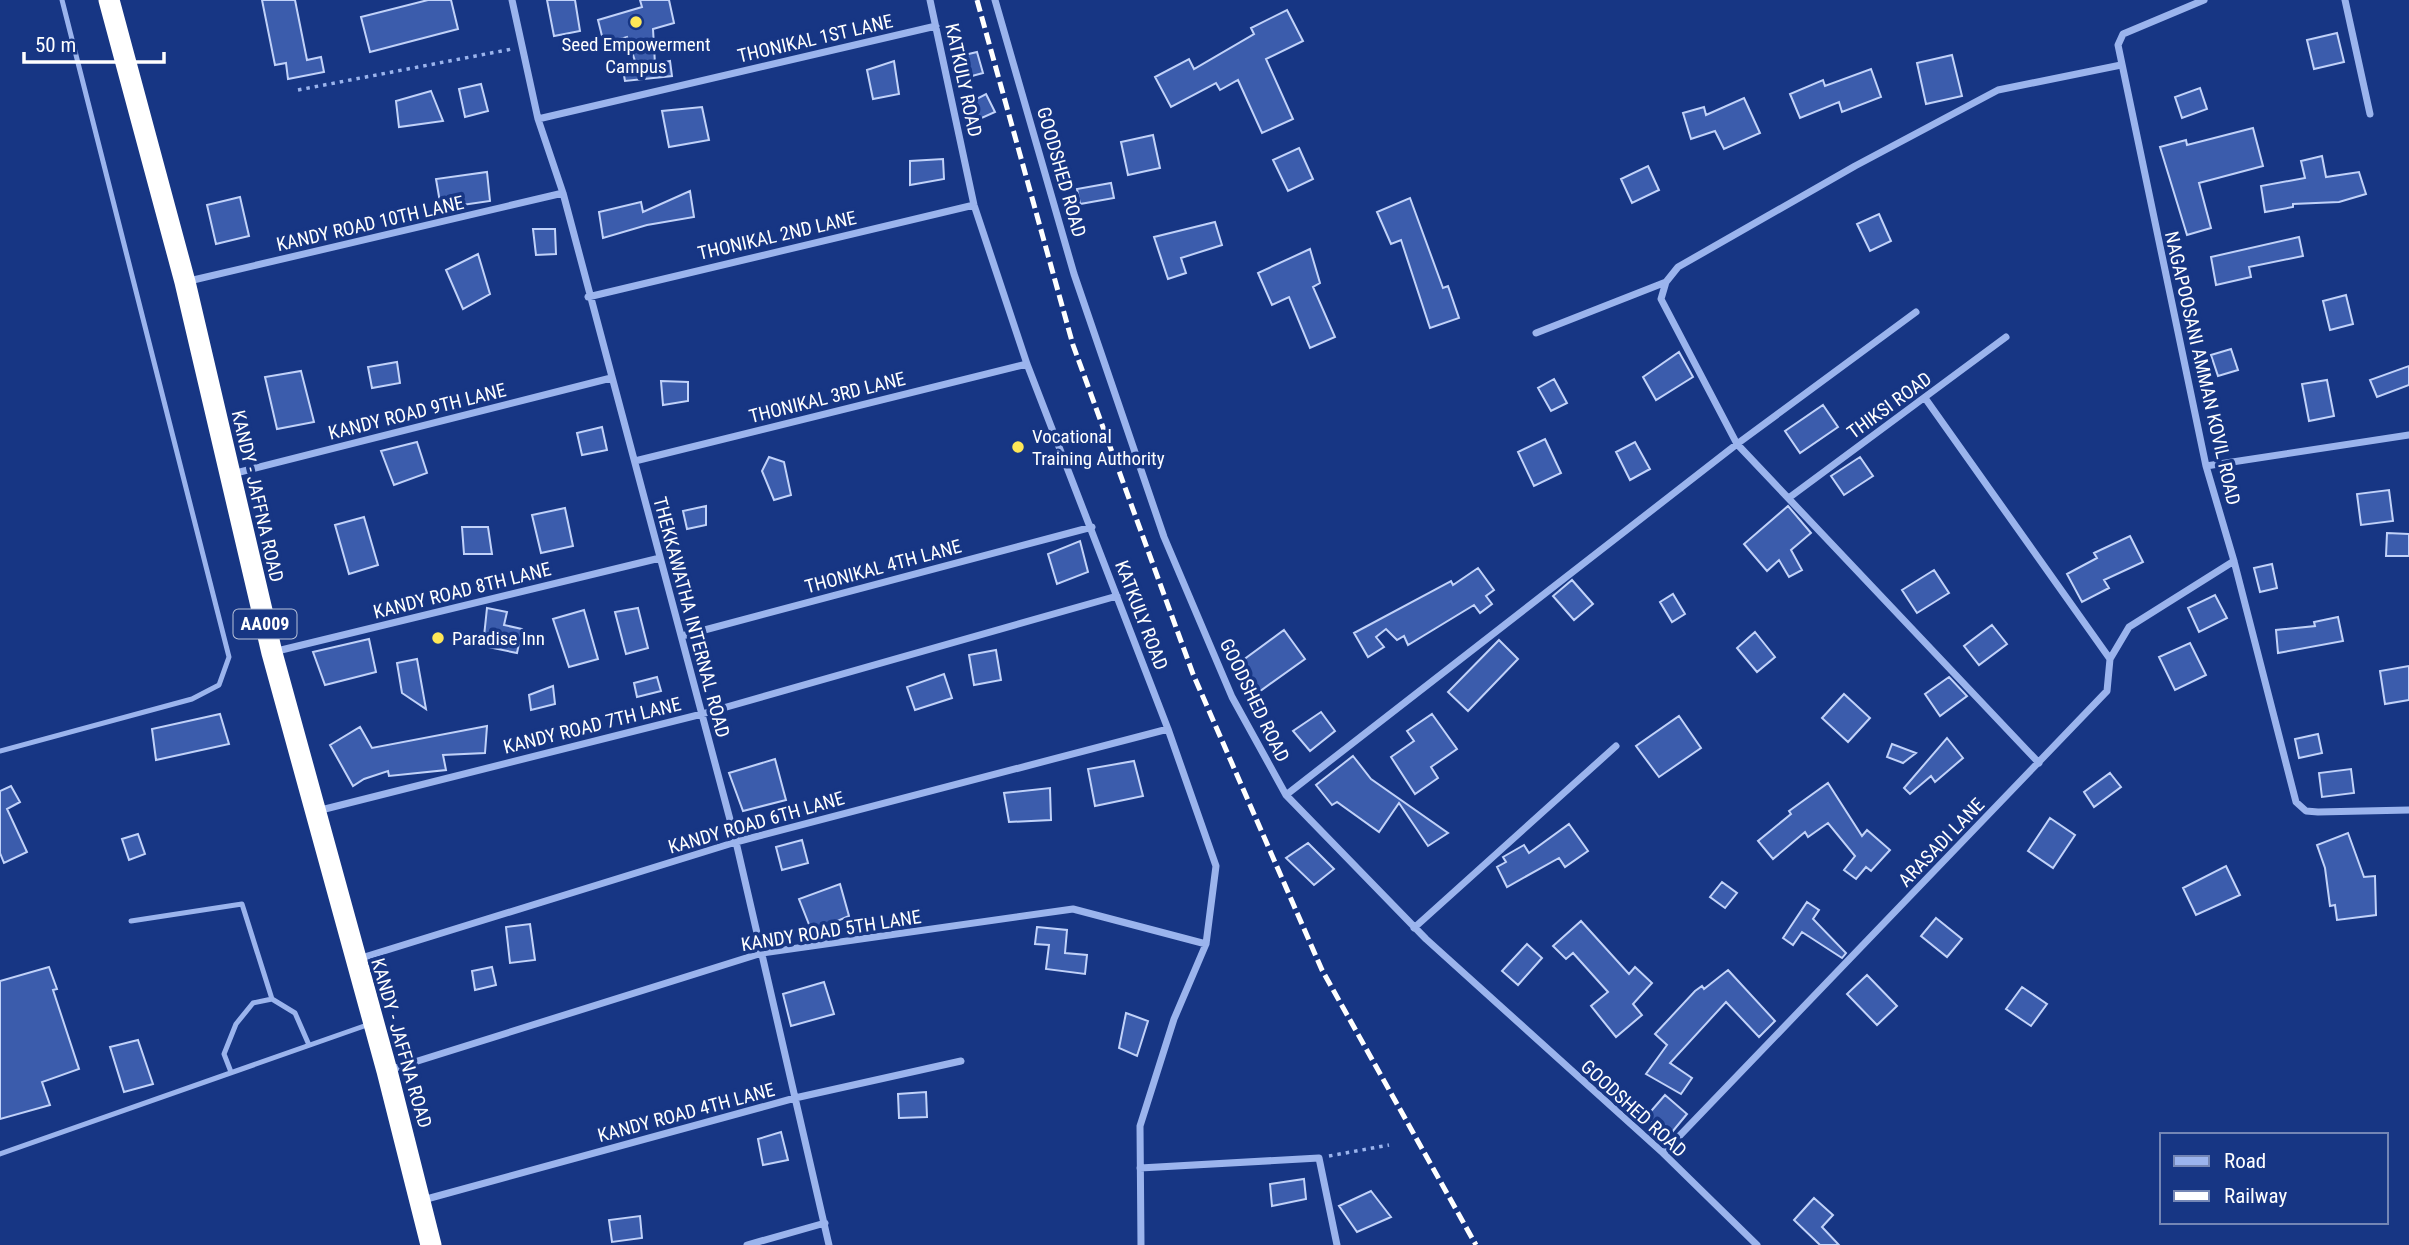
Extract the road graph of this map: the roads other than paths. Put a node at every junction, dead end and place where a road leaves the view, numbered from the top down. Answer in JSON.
{"nodes":[{"id":1,"x":62,"y":0,"type":"edge"},
{"id":2,"x":109,"y":0,"type":"edge"},
{"id":3,"x":512,"y":0,"type":"edge"},
{"id":4,"x":930,"y":0,"type":"edge"},
{"id":5,"x":995,"y":0,"type":"edge"},
{"id":6,"x":2173,"y":0,"type":"edge"},
{"id":7,"x":2204,"y":0,"type":"edge"},
{"id":8,"x":2344,"y":0,"type":"edge"},
{"id":9,"x":2176,"y":10,"type":"junction"},
{"id":10,"x":936,"y":26,"type":"junction"},
{"id":11,"x":2121,"y":65,"type":"junction"},
{"id":12,"x":2370,"y":114,"type":"dead end"},
{"id":13,"x":538,"y":119,"type":"junction"},
{"id":14,"x":563,"y":193,"type":"junction"},
{"id":15,"x":974,"y":205,"type":"junction"},
{"id":16,"x":185,"y":282,"type":"junction"},
{"id":17,"x":1666,"y":282,"type":"junction"},
{"id":18,"x":588,"y":296,"type":"junction"},
{"id":19,"x":1916,"y":312,"type":"dead end"},
{"id":20,"x":1536,"y":333,"type":"dead end"},
{"id":21,"x":2006,"y":337,"type":"dead end"},
{"id":22,"x":1027,"y":364,"type":"junction"},
{"id":23,"x":611,"y":378,"type":"junction"},
{"id":24,"x":1924,"y":398,"type":"junction"},
{"id":25,"x":2409,"y":435,"type":"edge"},
{"id":26,"x":1737,"y":444,"type":"junction"},
{"id":27,"x":635,"y":461,"type":"junction"},
{"id":28,"x":2206,"y":466,"type":"junction"},
{"id":29,"x":230,"y":474,"type":"junction"},
{"id":30,"x":1790,"y":497,"type":"junction"},
{"id":31,"x":1093,"y":527,"type":"junction"},
{"id":32,"x":660,"y":558,"type":"junction"},
{"id":33,"x":2234,"y":561,"type":"junction"},
{"id":34,"x":1118,"y":596,"type":"junction"},
{"id":35,"x":682,"y":636,"type":"junction"},
{"id":36,"x":272,"y":653,"type":"junction"},
{"id":37,"x":2110,"y":659,"type":"junction"},
{"id":38,"x":702,"y":714,"type":"junction"},
{"id":39,"x":1168,"y":729,"type":"junction"},
{"id":40,"x":1616,"y":746,"type":"dead end"},
{"id":41,"x":0,"y":751,"type":"edge"},
{"id":42,"x":2039,"y":763,"type":"junction"},
{"id":43,"x":1286,"y":795,"type":"junction"},
{"id":44,"x":2409,"y":810,"type":"edge"},
{"id":45,"x":315,"y":811,"type":"junction"},
{"id":46,"x":736,"y":842,"type":"junction"},
{"id":47,"x":131,"y":921,"type":"dead end"},
{"id":48,"x":1414,"y":928,"type":"junction"},
{"id":49,"x":1206,"y":943,"type":"junction"},
{"id":50,"x":762,"y":953,"type":"junction"},
{"id":51,"x":355,"y":959,"type":"junction"},
{"id":52,"x":272,"y":999,"type":"junction"},
{"id":53,"x":374,"y":1023,"type":"junction"},
{"id":54,"x":309,"y":1045,"type":"junction"},
{"id":55,"x":961,"y":1061,"type":"dead end"},
{"id":56,"x":387,"y":1071,"type":"junction"},
{"id":57,"x":231,"y":1072,"type":"junction"},
{"id":58,"x":795,"y":1098,"type":"junction"},
{"id":59,"x":1663,"y":1153,"type":"junction"},
{"id":60,"x":0,"y":1154,"type":"edge"},
{"id":61,"x":1140,"y":1168,"type":"junction"},
{"id":62,"x":421,"y":1200,"type":"junction"},
{"id":63,"x":825,"y":1223,"type":"junction"},
{"id":64,"x":431,"y":1245,"type":"edge"},
{"id":65,"x":747,"y":1245,"type":"edge"},
{"id":66,"x":829,"y":1245,"type":"edge"},
{"id":67,"x":1141,"y":1245,"type":"edge"},
{"id":68,"x":1337,"y":1245,"type":"edge"},
{"id":69,"x":1757,"y":1245,"type":"edge"}],
"edges":[{"from":1,"to":41,"type":"lane"},
{"from":2,"to":16,"type":"highway","name":"KANDY - JAFFNA ROAD","number":"AA009"},
{"from":3,"to":13,"type":"street","name":"THEKKAWATHA INTERNAL ROAD"},
{"from":4,"to":10,"type":"street","name":"KATKULY ROAD"},
{"from":5,"to":43,"type":"street","name":"GOODSHED ROAD"},
{"from":6,"to":9,"type":"street"},
{"from":7,"to":9,"type":"street","name":"NAGAPOOSANI AMMAN KOVIL ROAD"},
{"from":8,"to":12,"type":"street"},
{"from":9,"to":11,"type":"street","name":"NAGAPOOSANI AMMAN KOVIL ROAD"},
{"from":10,"to":13,"type":"street","name":"THONIKAL 1ST LANE"},
{"from":10,"to":15,"type":"street","name":"KATKULY ROAD"},
{"from":11,"to":17,"type":"street"},
{"from":11,"to":28,"type":"street","name":"NAGAPOOSANI AMMAN KOVIL ROAD"},
{"from":13,"to":14,"type":"street","name":"THEKKAWATHA INTERNAL ROAD"},
{"from":14,"to":16,"type":"street","name":"KANDY ROAD 10TH LANE"},
{"from":14,"to":18,"type":"street","name":"THEKKAWATHA INTERNAL ROAD"},
{"from":15,"to":18,"type":"street","name":"THONIKAL 2ND LANE"},
{"from":15,"to":22,"type":"street","name":"KATKULY ROAD"},
{"from":16,"to":29,"type":"highway","name":"KANDY - JAFFNA ROAD","number":"AA009"},
{"from":17,"to":20,"type":"street"},
{"from":17,"to":26,"type":"street"},
{"from":18,"to":23,"type":"street","name":"THEKKAWATHA INTERNAL ROAD"},
{"from":19,"to":26,"type":"street"},
{"from":21,"to":24,"type":"street","name":"THIKSI ROAD"},
{"from":22,"to":27,"type":"street","name":"THONIKAL 3RD LANE"},
{"from":22,"to":31,"type":"street","name":"KATKULY ROAD"},
{"from":23,"to":27,"type":"street","name":"THEKKAWATHA INTERNAL ROAD"},
{"from":23,"to":29,"type":"street","name":"KANDY ROAD 9TH LANE"},
{"from":24,"to":30,"type":"street","name":"THIKSI ROAD"},
{"from":24,"to":37,"type":"street"},
{"from":25,"to":28,"type":"street"},
{"from":26,"to":30,"type":"street"},
{"from":26,"to":43,"type":"street"},
{"from":27,"to":32,"type":"street","name":"THEKKAWATHA INTERNAL ROAD"},
{"from":28,"to":33,"type":"street","name":"NAGAPOOSANI AMMAN KOVIL ROAD"},
{"from":29,"to":36,"type":"highway","name":"KANDY - JAFFNA ROAD","number":"AA009"},
{"from":30,"to":42,"type":"street"},
{"from":31,"to":34,"type":"street","name":"KATKULY ROAD"},
{"from":31,"to":35,"type":"street","name":"THONIKAL 4TH LANE"},
{"from":32,"to":35,"type":"street","name":"THEKKAWATHA INTERNAL ROAD"},
{"from":32,"to":36,"type":"street","name":"KANDY ROAD 8TH LANE"},
{"from":33,"to":37,"type":"street","name":"ARASADI LANE"},
{"from":33,"to":44,"type":"street","name":"NAGAPOOSANI AMMAN KOVIL ROAD"},
{"from":34,"to":38,"type":"street","name":"KANDY ROAD 7TH LANE"},
{"from":34,"to":39,"type":"street","name":"KATKULY ROAD"},
{"from":35,"to":38,"type":"street","name":"THEKKAWATHA INTERNAL ROAD"},
{"from":36,"to":45,"type":"highway","name":"KANDY - JAFFNA ROAD","number":"AA009"},
{"from":37,"to":42,"type":"street","name":"ARASADI LANE"},
{"from":38,"to":45,"type":"street","name":"KANDY ROAD 7TH LANE"},
{"from":38,"to":46,"type":"street","name":"THEKKAWATHA INTERNAL ROAD"},
{"from":39,"to":46,"type":"street","name":"KANDY ROAD 6TH LANE"},
{"from":39,"to":49,"type":"street","name":"KATKULY ROAD"},
{"from":40,"to":48,"type":"street"},
{"from":42,"to":59,"type":"street","name":"ARASADI LANE"},
{"from":43,"to":48,"type":"street","name":"GOODSHED ROAD"},
{"from":45,"to":51,"type":"highway","name":"KANDY - JAFFNA ROAD","number":"AA009"},
{"from":46,"to":50,"type":"street","name":"THEKKAWATHA INTERNAL ROAD"},
{"from":46,"to":51,"type":"street","name":"KANDY ROAD 6TH LANE"},
{"from":47,"to":52,"type":"lane"},
{"from":48,"to":59,"type":"street","name":"GOODSHED ROAD"},
{"from":49,"to":50,"type":"street","name":"KANDY ROAD 5TH LANE"},
{"from":49,"to":61,"type":"street","name":"KATKULY ROAD"},
{"from":50,"to":56,"type":"street","name":"KANDY ROAD 5TH LANE"},
{"from":50,"to":58,"type":"street","name":"THEKKAWATHA INTERNAL ROAD"},
{"from":51,"to":53,"type":"highway","name":"KANDY - JAFFNA ROAD","number":"AA009"},
{"from":52,"to":54,"type":"lane"},
{"from":52,"to":57,"type":"lane"},
{"from":53,"to":54,"type":"lane"},
{"from":53,"to":56,"type":"highway","name":"KANDY - JAFFNA ROAD","number":"AA009"},
{"from":54,"to":57,"type":"lane"},
{"from":55,"to":58,"type":"street","name":"KANDY ROAD 4TH LANE"},
{"from":56,"to":62,"type":"highway","name":"KANDY - JAFFNA ROAD","number":"AA009"},
{"from":57,"to":60,"type":"lane"},
{"from":58,"to":62,"type":"street","name":"KANDY ROAD 4TH LANE"},
{"from":58,"to":63,"type":"street","name":"THEKKAWATHA INTERNAL ROAD"},
{"from":59,"to":69,"type":"street","name":"GOODSHED ROAD"},
{"from":61,"to":67,"type":"street","name":"KATKULY ROAD"},
{"from":61,"to":68,"type":"street"},
{"from":62,"to":64,"type":"highway","name":"KANDY - JAFFNA ROAD","number":"AA009"},
{"from":63,"to":65,"type":"street"},
{"from":63,"to":66,"type":"street","name":"THEKKAWATHA INTERNAL ROAD"}]}
